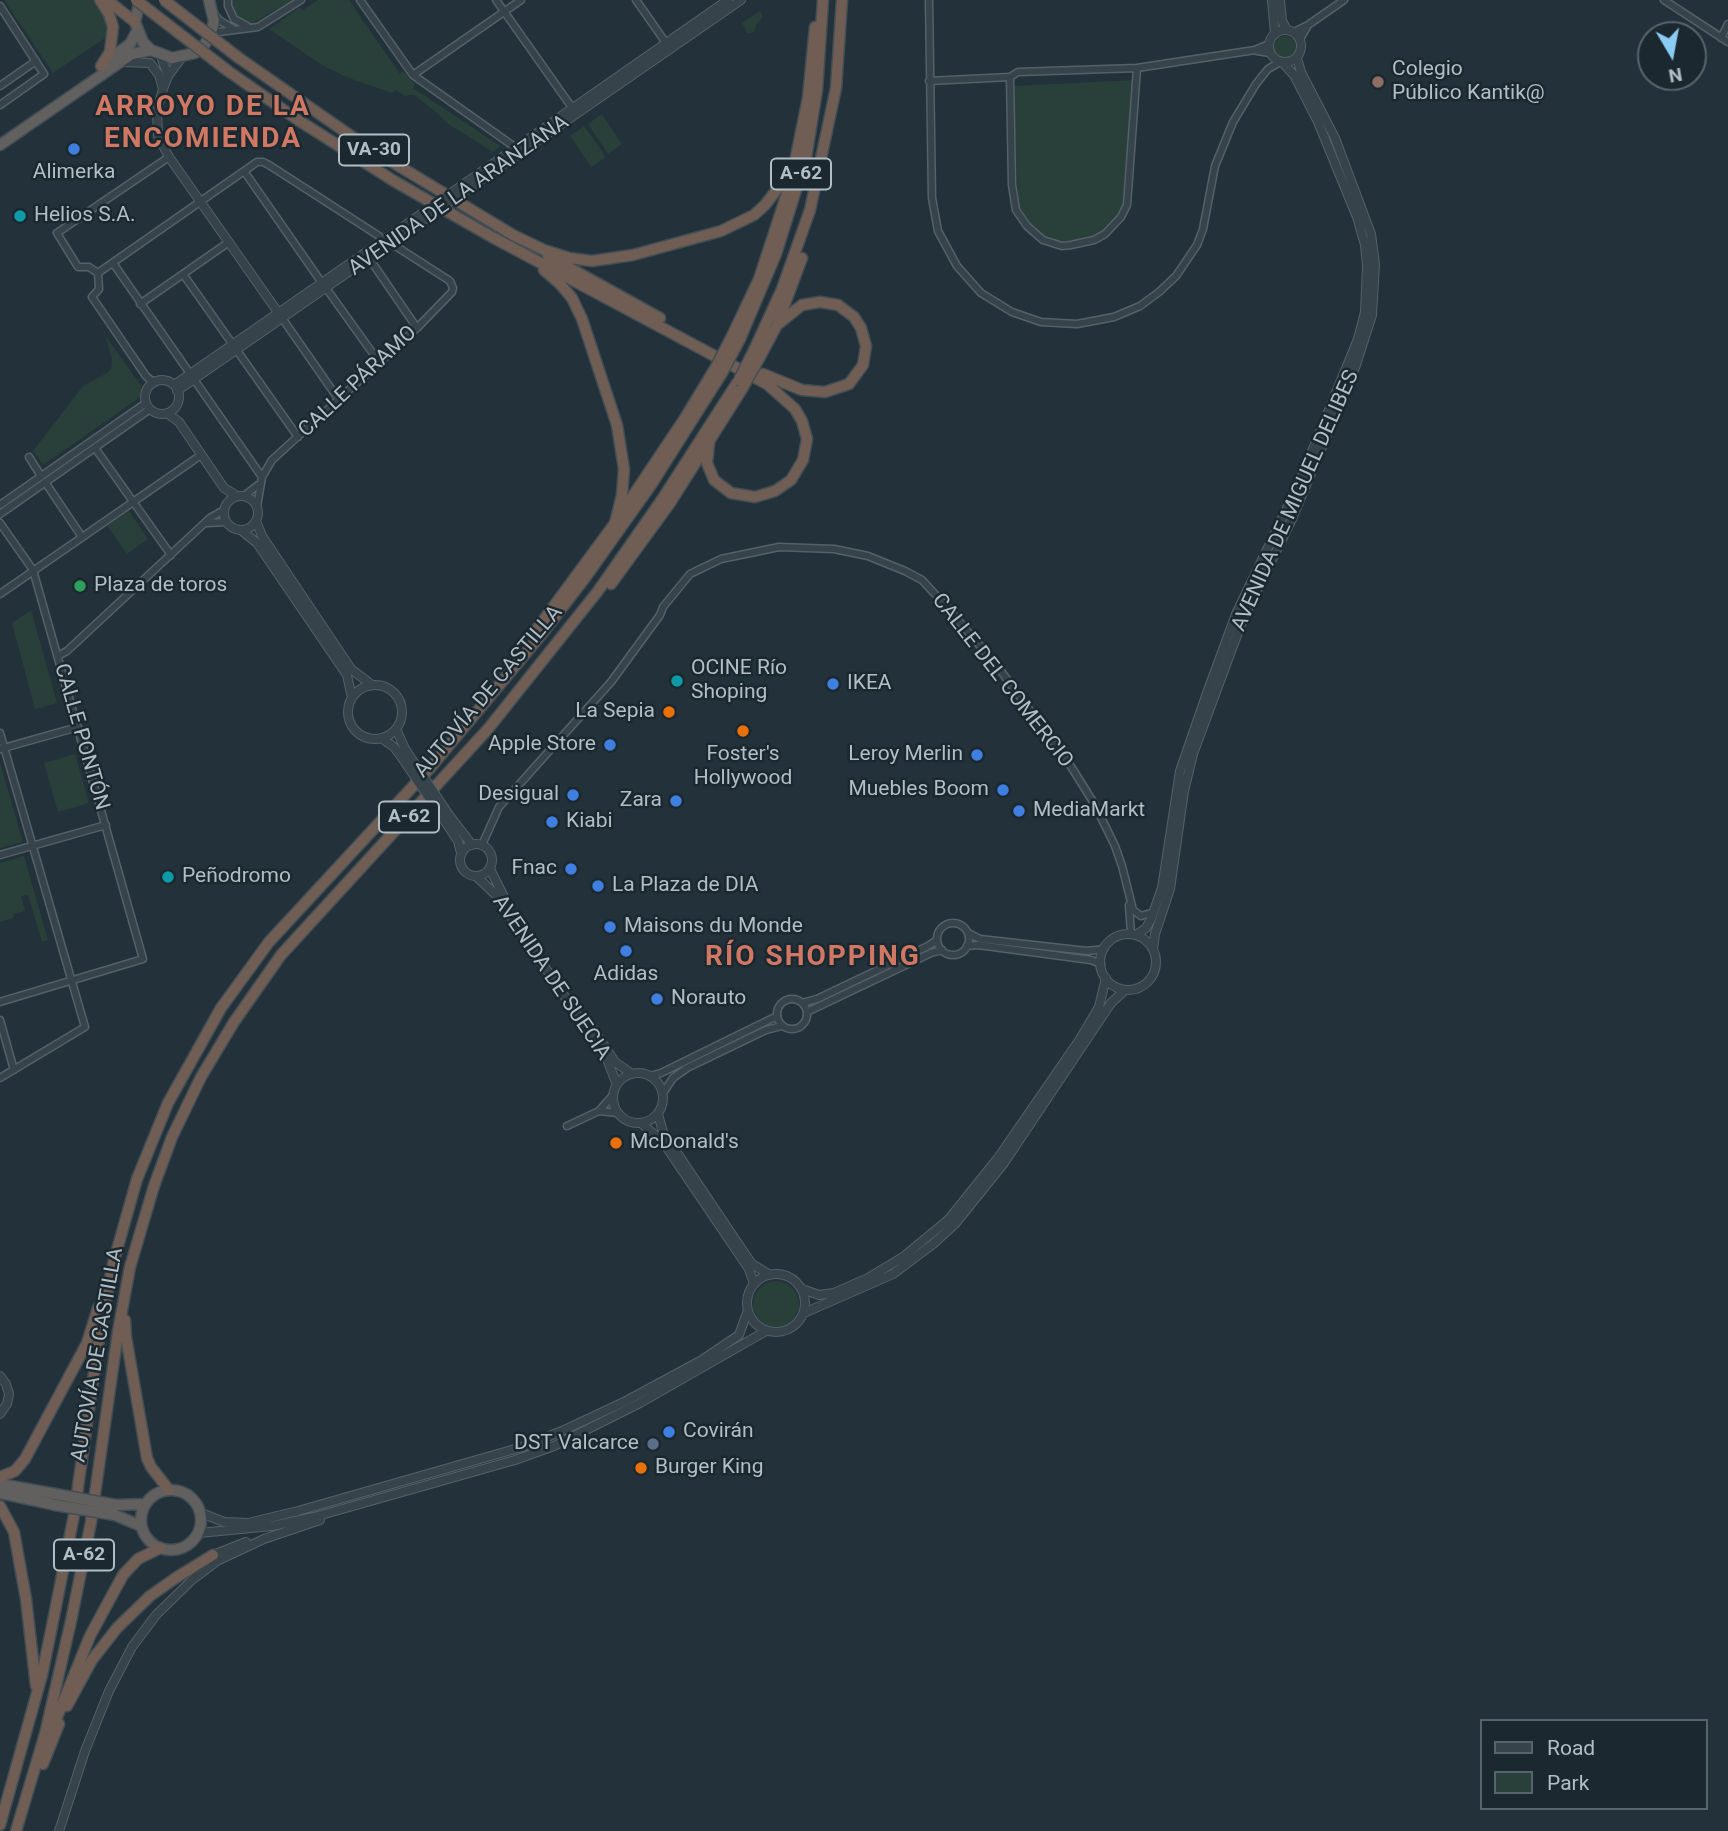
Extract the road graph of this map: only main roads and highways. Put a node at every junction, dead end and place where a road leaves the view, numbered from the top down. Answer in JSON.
{"nodes":[{"id":1,"x":100,"y":0,"type":"edge"},
{"id":2,"x":107,"y":0,"type":"edge"},
{"id":3,"x":138,"y":0,"type":"edge"},
{"id":4,"x":164,"y":0,"type":"edge"},
{"id":5,"x":816,"y":0,"type":"edge"},
{"id":6,"x":823,"y":0,"type":"edge"},
{"id":7,"x":842,"y":0,"type":"edge"},
{"id":8,"x":218,"y":5,"type":"edge"},
{"id":9,"x":136,"y":27,"type":"junction"},
{"id":10,"x":156,"y":53,"type":"junction"},
{"id":11,"x":101,"y":66,"type":"junction"},
{"id":12,"x":828,"y":132,"type":"junction"},
{"id":13,"x":0,"y":137,"type":"edge"},
{"id":14,"x":0,"y":145,"type":"edge"},
{"id":15,"x":792,"y":170,"type":"junction"},
{"id":16,"x":513,"y":235,"type":"junction"},
{"id":17,"x":492,"y":237,"type":"junction"},
{"id":18,"x":777,"y":325,"type":"junction"},
{"id":19,"x":736,"y":337,"type":"junction"},
{"id":20,"x":759,"y":351,"type":"junction"},
{"id":21,"x":719,"y":370,"type":"junction"},
{"id":22,"x":740,"y":386,"type":"junction"},
{"id":23,"x":709,"y":444,"type":"junction"},
{"id":24,"x":615,"y":523,"type":"junction"},
{"id":25,"x":516,"y":696,"type":"junction"},
{"id":26,"x":430,"y":768,"type":"junction"},
{"id":27,"x":113,"y":1264,"type":"junction"},
{"id":28,"x":130,"y":1272,"type":"junction"},
{"id":29,"x":0,"y":1476,"type":"edge"},
{"id":30,"x":0,"y":1484,"type":"edge"},
{"id":31,"x":169,"y":1490,"type":"junction"},
{"id":32,"x":0,"y":1493,"type":"edge"},
{"id":33,"x":55,"y":1500,"type":"junction"},
{"id":34,"x":146,"y":1504,"type":"junction"},
{"id":35,"x":0,"y":1506,"type":"edge"},
{"id":36,"x":116,"y":1510,"type":"junction"},
{"id":37,"x":141,"y":1526,"type":"junction"},
{"id":38,"x":160,"y":1548,"type":"junction"},
{"id":39,"x":213,"y":1555,"type":"road end"},
{"id":40,"x":36,"y":1692,"type":"junction"},
{"id":41,"x":43,"y":1765,"type":"junction"},
{"id":42,"x":0,"y":1825,"type":"edge"},
{"id":43,"x":16,"y":1831,"type":"edge"},
{"id":44,"x":24,"y":1831,"type":"edge"}],
"edges":[{"from":1,"to":11,"type":"highway"},
{"from":2,"to":9,"type":"highway"},
{"from":3,"to":9,"type":"highway"},
{"from":3,"to":17,"type":"highway","number":"VA-30","bridge":true},
{"from":4,"to":16,"type":"highway","number":"VA-30","bridge":true},
{"from":5,"to":15,"type":"highway"},
{"from":6,"to":19,"type":"highway","name":"AUTOVÍA DE CASTILLA","number":"A-62"},
{"from":7,"to":12,"type":"highway","name":"AUTOVÍA DE CASTILLA","number":"A-62"},
{"from":8,"to":10,"type":"highway"},
{"from":9,"to":10,"type":"highway"},
{"from":9,"to":11,"type":"highway"},
{"from":10,"to":14,"type":"highway"},
{"from":11,"to":13,"type":"highway"},
{"from":12,"to":18,"type":"highway"},
{"from":12,"to":20,"type":"highway","name":"AUTOVÍA DE CASTILLA","number":"A-62"},
{"from":15,"to":16,"type":"highway"},
{"from":15,"to":19,"type":"highway"},
{"from":16,"to":18,"type":"highway"},
{"from":17,"to":23,"type":"highway"},
{"from":17,"to":24,"type":"highway"},
{"from":18,"to":20,"type":"highway"},
{"from":19,"to":21,"type":"highway","name":"AUTOVÍA DE CASTILLA","number":"A-62","bridge":true},
{"from":20,"to":22,"type":"highway","name":"AUTOVÍA DE CASTILLA","number":"A-62","bridge":true},
{"from":21,"to":24,"type":"highway"},
{"from":21,"to":26,"type":"highway","name":"AUTOVÍA DE CASTILLA","number":"A-62"},
{"from":22,"to":23,"type":"highway"},
{"from":22,"to":25,"type":"highway","name":"AUTOVÍA DE CASTILLA","number":"A-62"},
{"from":23,"to":25,"type":"highway"},
{"from":24,"to":26,"type":"highway"},
{"from":25,"to":28,"type":"highway","name":"AUTOVÍA DE CASTILLA","number":"A-62"},
{"from":26,"to":27,"type":"highway","name":"AUTOVÍA DE CASTILLA","number":"A-62"},
{"from":27,"to":29,"type":"highway"},
{"from":27,"to":40,"type":"highway","name":"AUTOVÍA DE CASTILLA","number":"A-62"},
{"from":28,"to":31,"type":"highway"},
{"from":28,"to":43,"type":"highway","name":"AUTOVÍA DE CASTILLA","number":"A-62"},
{"from":30,"to":33,"type":"highway"},
{"from":31,"to":34,"type":"highway"},
{"from":31,"to":38,"type":"highway"},
{"from":32,"to":33,"type":"highway"},
{"from":33,"to":36,"type":"highway","bridge":true},
{"from":34,"to":36,"type":"highway"},
{"from":34,"to":37,"type":"highway"},
{"from":35,"to":40,"type":"highway"},
{"from":36,"to":37,"type":"highway"},
{"from":37,"to":38,"type":"highway"},
{"from":38,"to":41,"type":"highway"},
{"from":39,"to":41,"type":"highway"},
{"from":40,"to":42,"type":"highway","name":"AUTOVÍA DE CASTILLA","number":"A-62"},
{"from":41,"to":44,"type":"highway"}]}
